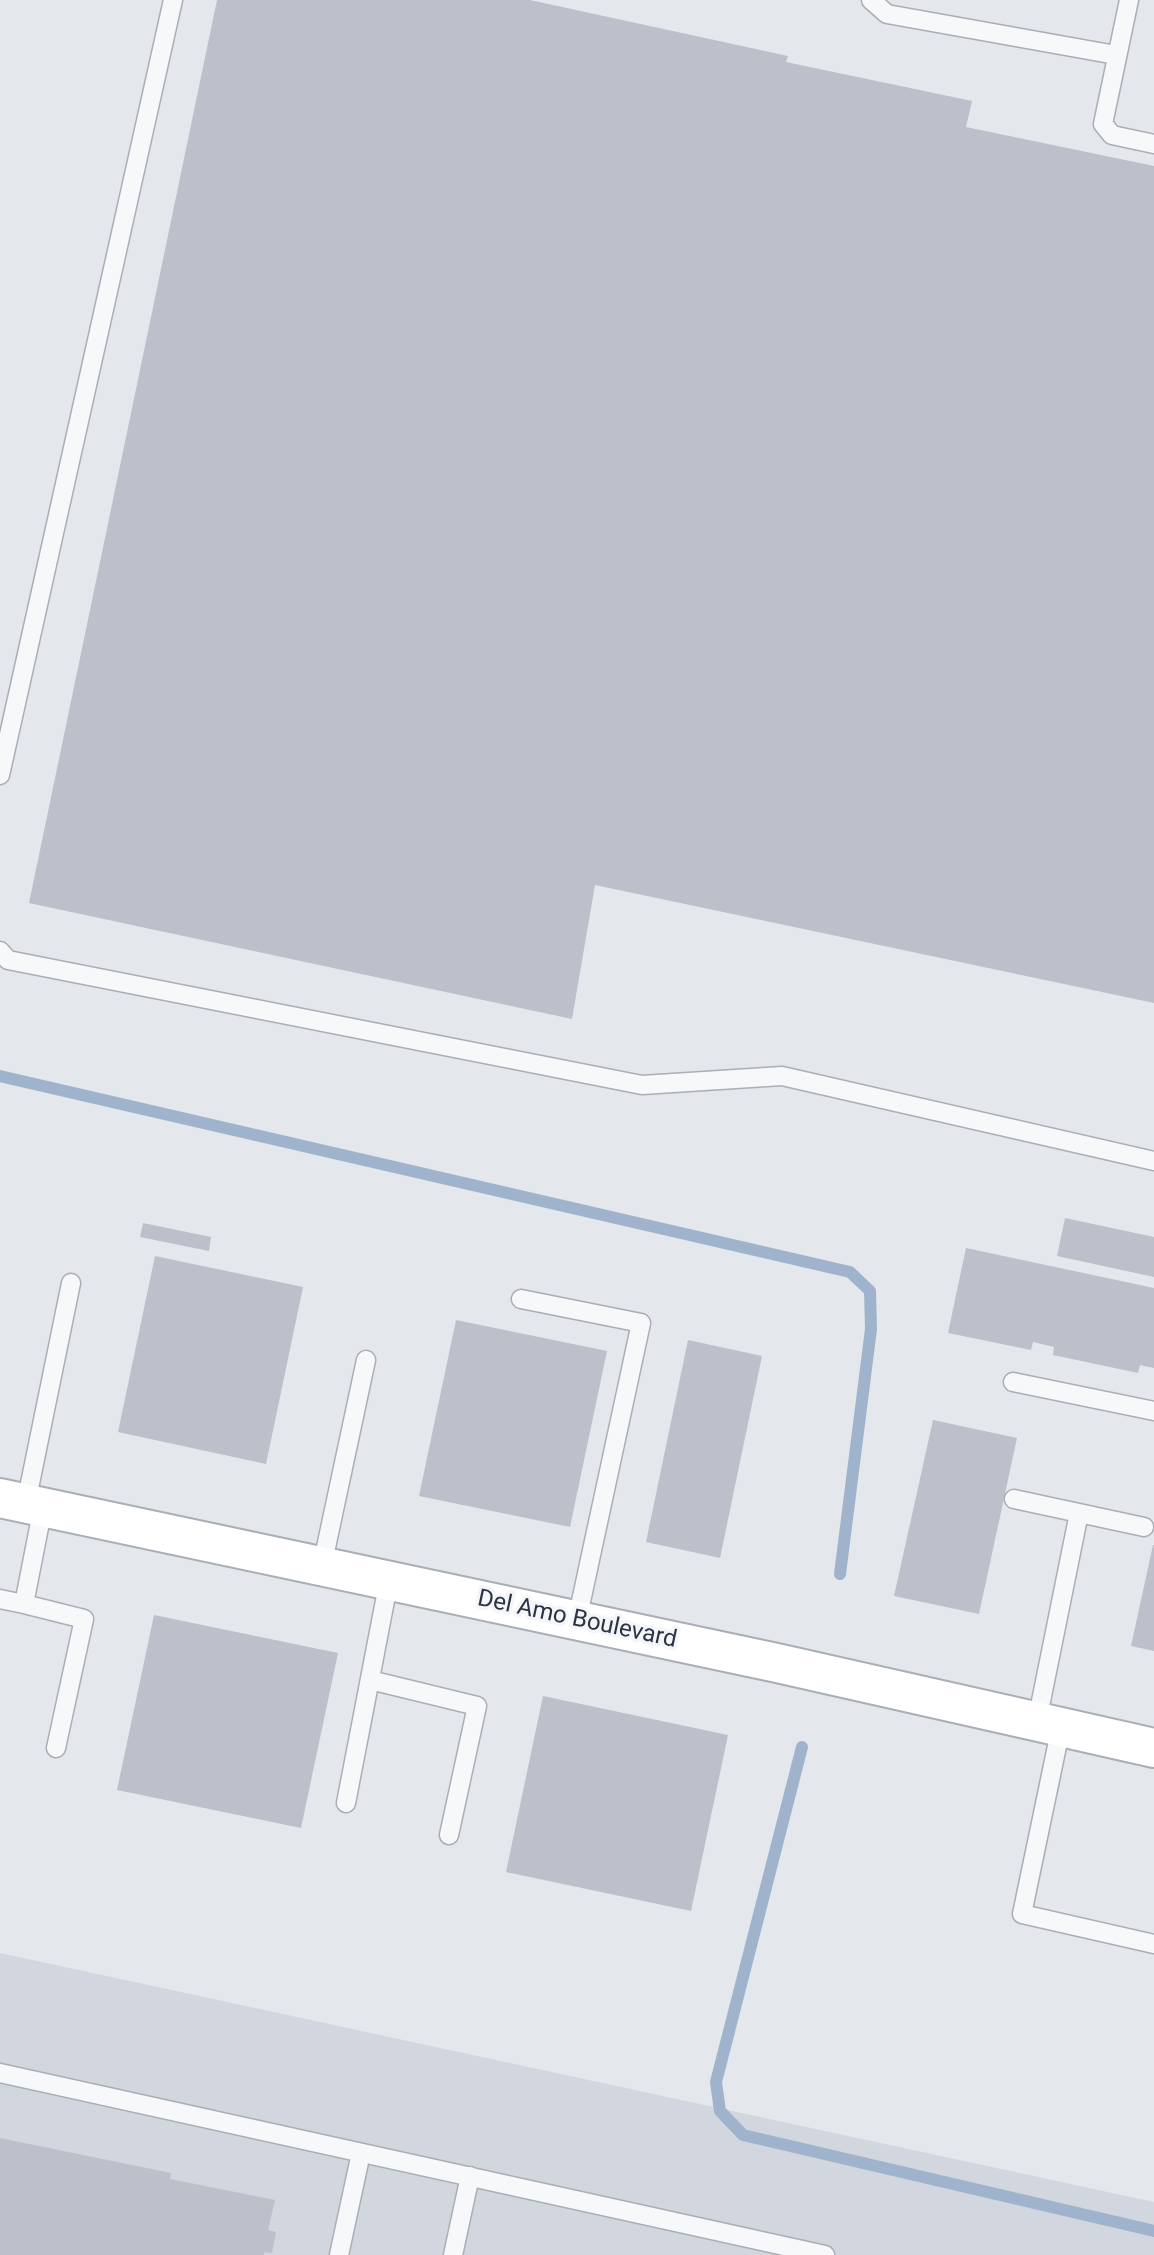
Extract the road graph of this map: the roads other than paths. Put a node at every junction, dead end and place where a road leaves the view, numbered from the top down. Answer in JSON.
{"nodes":[{"id":1,"x":173,"y":0,"type":"edge"},
{"id":2,"x":871,"y":0,"type":"edge"},
{"id":3,"x":1129,"y":0,"type":"edge"},
{"id":4,"x":1116,"y":55,"type":"junction"},
{"id":5,"x":1154,"y":144,"type":"edge"},
{"id":6,"x":0,"y":775,"type":"edge"},
{"id":7,"x":0,"y":951,"type":"edge"},
{"id":8,"x":1154,"y":1161,"type":"edge"},
{"id":9,"x":71,"y":1283,"type":"dead end"},
{"id":10,"x":521,"y":1298,"type":"dead end"},
{"id":11,"x":366,"y":1360,"type":"dead end"},
{"id":12,"x":1013,"y":1382,"type":"dead end"},
{"id":13,"x":1154,"y":1411,"type":"edge"},
{"id":14,"x":1014,"y":1499,"type":"dead end"},
{"id":15,"x":23,"y":1502,"type":"edge"},
{"id":16,"x":1079,"y":1513,"type":"junction"},
{"id":17,"x":1144,"y":1527,"type":"dead end"},
{"id":18,"x":322,"y":1566,"type":"junction"},
{"id":19,"x":389,"y":1580,"type":"junction"},
{"id":20,"x":0,"y":1599,"type":"edge"},
{"id":21,"x":24,"y":1604,"type":"junction"},
{"id":22,"x":577,"y":1620,"type":"junction"},
{"id":23,"x":370,"y":1681,"type":"junction"},
{"id":24,"x":1049,"y":1724,"type":"junction"},
{"id":25,"x":56,"y":1748,"type":"dead end"},
{"id":26,"x":1154,"y":1748,"type":"edge"},
{"id":27,"x":346,"y":1803,"type":"dead end"},
{"id":28,"x":449,"y":1835,"type":"dead end"},
{"id":29,"x":1154,"y":1944,"type":"edge"},
{"id":30,"x":0,"y":2073,"type":"edge"},
{"id":31,"x":361,"y":2153,"type":"junction"},
{"id":32,"x":470,"y":2176,"type":"junction"},
{"id":33,"x":339,"y":2255,"type":"edge"},
{"id":34,"x":453,"y":2255,"type":"edge"},
{"id":35,"x":825,"y":2255,"type":"edge"}],
"edges":[{"from":1,"to":6,"type":"lane"},
{"from":2,"to":4,"type":"lane"},
{"from":3,"to":4,"type":"lane"},
{"from":4,"to":5,"type":"lane"},
{"from":7,"to":8,"type":"lane"},
{"from":9,"to":15,"type":"lane"},
{"from":10,"to":22,"type":"lane"},
{"from":11,"to":18,"type":"lane"},
{"from":12,"to":13,"type":"lane"},
{"from":14,"to":16,"type":"lane"},
{"from":15,"to":18,"type":"main road","name":"Del Amo Boulevard"},
{"from":15,"to":21,"type":"lane"},
{"from":16,"to":17,"type":"lane"},
{"from":16,"to":24,"type":"lane"},
{"from":18,"to":19,"type":"main road","name":"Del Amo Boulevard"},
{"from":19,"to":22,"type":"main road","name":"Del Amo Boulevard"},
{"from":19,"to":23,"type":"lane"},
{"from":20,"to":21,"type":"lane"},
{"from":21,"to":25,"type":"lane"},
{"from":22,"to":24,"type":"main road","name":"Del Amo Boulevard"},
{"from":23,"to":27,"type":"lane"},
{"from":23,"to":28,"type":"lane"},
{"from":24,"to":26,"type":"main road","name":"Del Amo Boulevard"},
{"from":24,"to":29,"type":"lane"},
{"from":30,"to":31,"type":"lane"},
{"from":31,"to":32,"type":"lane"},
{"from":31,"to":33,"type":"lane"},
{"from":32,"to":34,"type":"lane"},
{"from":32,"to":35,"type":"lane"}]}
